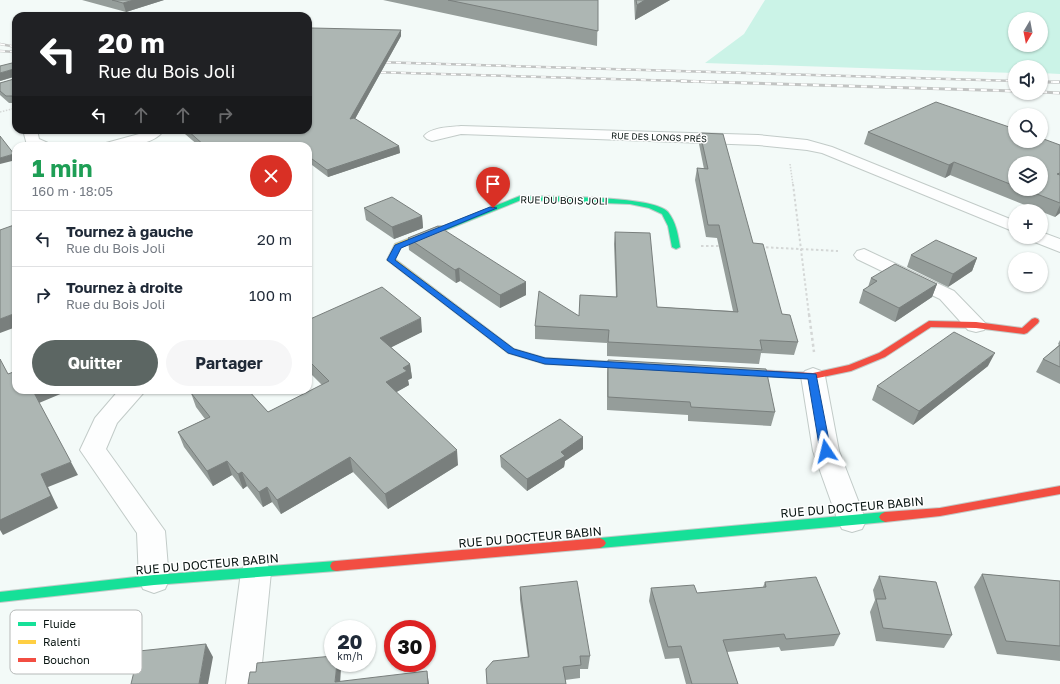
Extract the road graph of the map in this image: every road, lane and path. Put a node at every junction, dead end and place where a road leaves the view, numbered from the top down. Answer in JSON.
{"nodes":[{"id":1,"x":12,"y":109,"type":"edge"},
{"id":2,"x":0,"y":112,"type":"edge"},
{"id":3,"x":150,"y":134,"type":"edge"},
{"id":4,"x":432,"y":136,"type":"dead end"},
{"id":5,"x":126,"y":142,"type":"edge"},
{"id":6,"x":787,"y":142,"type":"junction"},
{"id":7,"x":1008,"y":224,"type":"edge"},
{"id":8,"x":1048,"y":241,"type":"edge"},
{"id":9,"x":726,"y":246,"type":"edge"},
{"id":10,"x":1060,"y":246,"type":"edge"},
{"id":11,"x":676,"y":247,"type":"joint"},
{"id":12,"x":756,"y":247,"type":"edge"},
{"id":13,"x":800,"y":249,"type":"junction"},
{"id":14,"x":864,"y":254,"type":"joint"},
{"id":15,"x":1036,"y":321,"type":"dead end"},
{"id":16,"x":976,"y":324,"type":"junction"},
{"id":17,"x":648,"y":367,"type":"edge"},
{"id":18,"x":726,"y":371,"type":"edge"},
{"id":19,"x":813,"y":376,"type":"junction"},
{"id":20,"x":130,"y":394,"type":"edge"},
{"id":21,"x":1060,"y":490,"type":"edge"},
{"id":22,"x":852,"y":521,"type":"junction"},
{"id":23,"x":256,"y":572,"type":"junction"},
{"id":24,"x":154,"y":580,"type":"junction"},
{"id":25,"x":0,"y":597,"type":"edge"},
{"id":26,"x":243,"y":684,"type":"edge"}],
"edges":[{"from":1,"to":2,"type":"path"},
{"from":3,"to":5,"type":"street"},
{"from":4,"to":6,"type":"street","name":"RUE DES LONGS PRÉS"},
{"from":6,"to":7,"type":"street","name":"RUE DES LONGS PRÉS"},
{"from":6,"to":13,"type":"path"},
{"from":8,"to":10,"type":"street"},
{"from":9,"to":11,"type":"path"},
{"from":11,"to":17,"type":"street","name":"RUE DU BOIS JOLI"},
{"from":12,"to":13,"type":"path"},
{"from":13,"to":14,"type":"path"},
{"from":13,"to":19,"type":"path"},
{"from":14,"to":16,"type":"street"},
{"from":15,"to":16,"type":"street"},
{"from":16,"to":19,"type":"street"},
{"from":18,"to":19,"type":"street"},
{"from":19,"to":22,"type":"street"},
{"from":20,"to":24,"type":"street"},
{"from":21,"to":22,"type":"street","name":"RUE DU DOCTEUR BABIN"},
{"from":22,"to":23,"type":"street","name":"RUE DU DOCTEUR BABIN"},
{"from":23,"to":24,"type":"street","name":"RUE DU DOCTEUR BABIN"},
{"from":23,"to":26,"type":"street"},
{"from":24,"to":25,"type":"street","name":"RUE DU DOCTEUR BABIN"}]}
